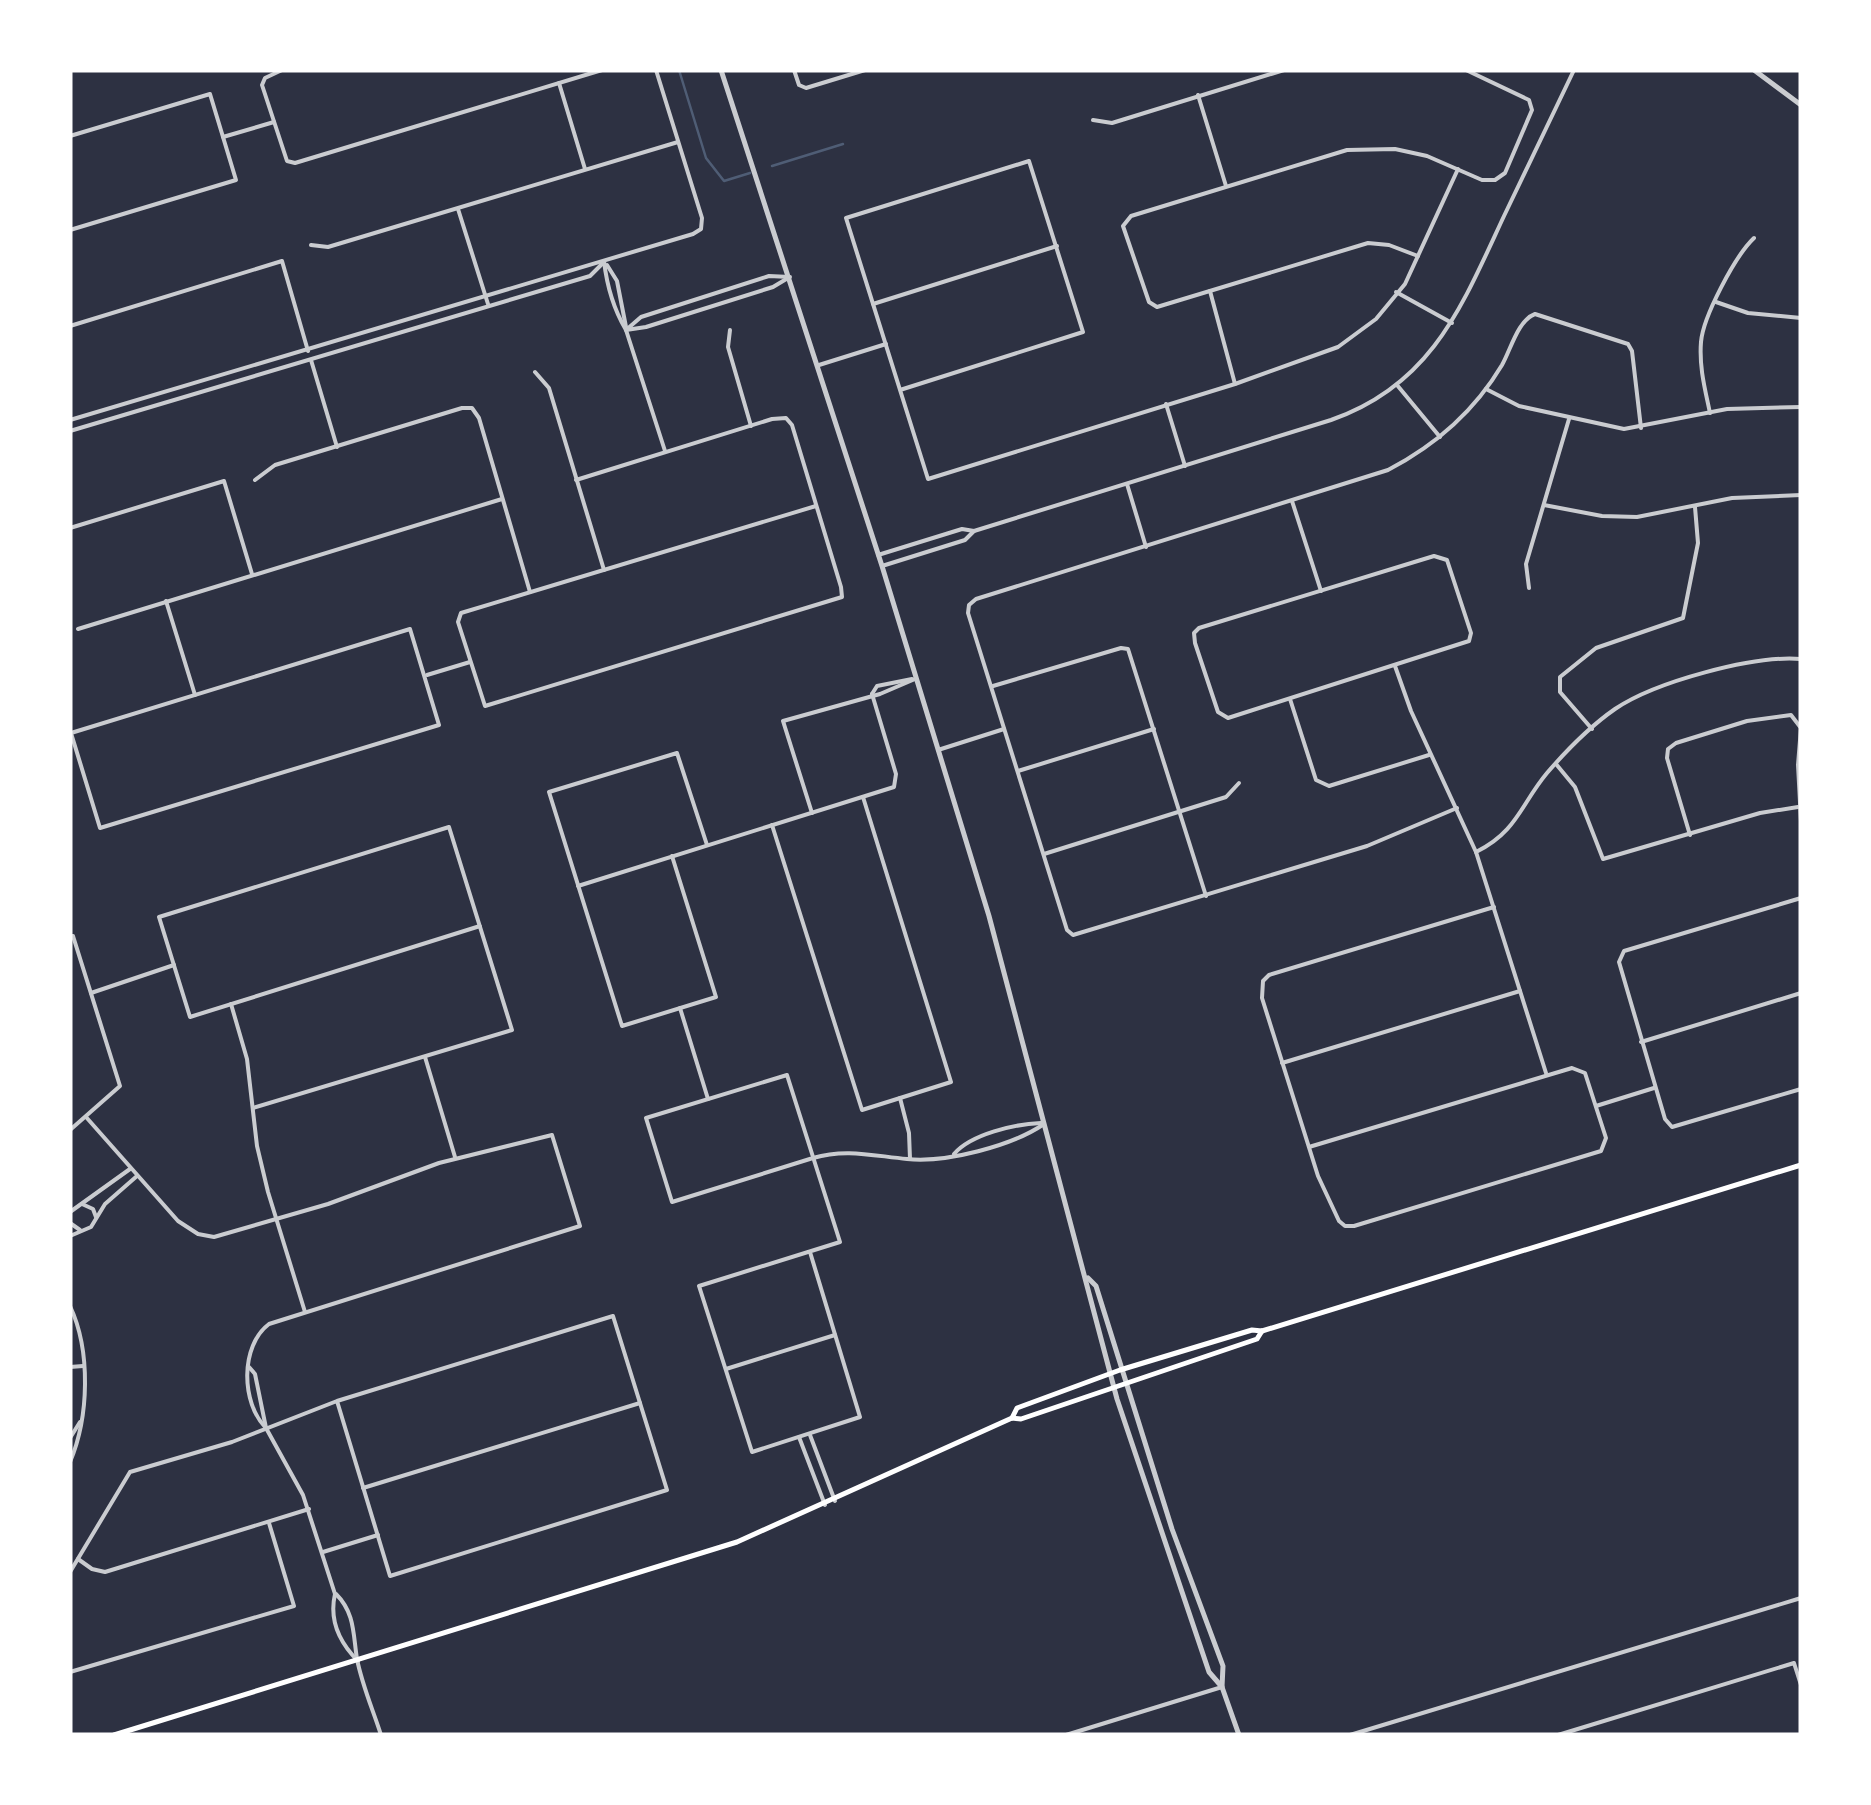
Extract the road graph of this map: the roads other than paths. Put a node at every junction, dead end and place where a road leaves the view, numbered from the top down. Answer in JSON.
{"nodes":[{"id":1,"x":282,"y":70,"type":"edge"},
{"id":2,"x":602,"y":70,"type":"edge"},
{"id":3,"x":656,"y":70,"type":"edge"},
{"id":4,"x":721,"y":70,"type":"edge"},
{"id":5,"x":794,"y":70,"type":"edge"},
{"id":6,"x":865,"y":70,"type":"edge"},
{"id":7,"x":1284,"y":70,"type":"edge"},
{"id":8,"x":1469,"y":70,"type":"edge"},
{"id":9,"x":1574,"y":70,"type":"edge"},
{"id":10,"x":1754,"y":70,"type":"edge"},
{"id":11,"x":559,"y":83,"type":"junction"},
{"id":12,"x":1198,"y":96,"type":"junction"},
{"id":13,"x":1801,"y":106,"type":"edge"},
{"id":14,"x":1093,"y":120,"type":"dead end"},
{"id":15,"x":274,"y":122,"type":"junction"},
{"id":16,"x":70,"y":136,"type":"edge"},
{"id":17,"x":223,"y":137,"type":"junction"},
{"id":18,"x":678,"y":142,"type":"junction"},
{"id":19,"x":1458,"y":169,"type":"junction"},
{"id":20,"x":585,"y":171,"type":"junction"},
{"id":21,"x":1226,"y":186,"type":"junction"},
{"id":22,"x":458,"y":208,"type":"junction"},
{"id":23,"x":70,"y":230,"type":"edge"},
{"id":24,"x":1754,"y":238,"type":"dead end"},
{"id":25,"x":311,"y":245,"type":"dead end"},
{"id":26,"x":1057,"y":246,"type":"junction"},
{"id":27,"x":1418,"y":256,"type":"junction"},
{"id":28,"x":604,"y":262,"type":"junction"},
{"id":29,"x":790,"y":277,"type":"junction"},
{"id":30,"x":1210,"y":292,"type":"junction"},
{"id":31,"x":1396,"y":292,"type":"junction"},
{"id":32,"x":485,"y":295,"type":"junction"},
{"id":33,"x":1716,"y":302,"type":"junction"},
{"id":34,"x":873,"y":304,"type":"junction"},
{"id":35,"x":488,"y":306,"type":"junction"},
{"id":36,"x":1801,"y":318,"type":"edge"},
{"id":37,"x":1452,"y":324,"type":"junction"},
{"id":38,"x":70,"y":326,"type":"edge"},
{"id":39,"x":626,"y":330,"type":"junction"},
{"id":40,"x":730,"y":330,"type":"dead end"},
{"id":41,"x":886,"y":344,"type":"junction"},
{"id":42,"x":308,"y":349,"type":"junction"},
{"id":43,"x":310,"y":358,"type":"junction"},
{"id":44,"x":818,"y":365,"type":"junction"},
{"id":45,"x":535,"y":372,"type":"dead end"},
{"id":46,"x":1235,"y":384,"type":"junction"},
{"id":47,"x":1398,"y":385,"type":"junction"},
{"id":48,"x":900,"y":390,"type":"junction"},
{"id":49,"x":1486,"y":390,"type":"junction"},
{"id":50,"x":1166,"y":404,"type":"junction"},
{"id":51,"x":1801,"y":407,"type":"edge"},
{"id":52,"x":1710,"y":412,"type":"junction"},
{"id":53,"x":1569,"y":419,"type":"junction"},
{"id":54,"x":70,"y":420,"type":"edge"},
{"id":55,"x":751,"y":426,"type":"junction"},
{"id":56,"x":1641,"y":428,"type":"junction"},
{"id":57,"x":70,"y":431,"type":"edge"},
{"id":58,"x":1440,"y":437,"type":"junction"},
{"id":59,"x":337,"y":447,"type":"junction"},
{"id":60,"x":665,"y":452,"type":"junction"},
{"id":61,"x":1186,"y":466,"type":"junction"},
{"id":62,"x":255,"y":480,"type":"dead end"},
{"id":63,"x":576,"y":480,"type":"junction"},
{"id":64,"x":1126,"y":484,"type":"junction"},
{"id":65,"x":1801,"y":495,"type":"edge"},
{"id":66,"x":502,"y":499,"type":"junction"},
{"id":67,"x":1292,"y":501,"type":"junction"},
{"id":68,"x":1544,"y":504,"type":"junction"},
{"id":69,"x":816,"y":506,"type":"junction"},
{"id":70,"x":1695,"y":507,"type":"junction"},
{"id":71,"x":70,"y":528,"type":"edge"},
{"id":72,"x":974,"y":530,"type":"junction"},
{"id":73,"x":1146,"y":546,"type":"junction"},
{"id":74,"x":878,"y":555,"type":"junction"},
{"id":75,"x":882,"y":566,"type":"junction"},
{"id":76,"x":604,"y":570,"type":"junction"},
{"id":77,"x":252,"y":574,"type":"junction"},
{"id":78,"x":1528,"y":588,"type":"dead end"},
{"id":79,"x":1321,"y":591,"type":"junction"},
{"id":80,"x":530,"y":592,"type":"junction"},
{"id":81,"x":166,"y":601,"type":"junction"},
{"id":82,"x":78,"y":628,"type":"dead end"},
{"id":83,"x":1801,"y":659,"type":"edge"},
{"id":84,"x":470,"y":662,"type":"junction"},
{"id":85,"x":1395,"y":666,"type":"junction"},
{"id":86,"x":424,"y":676,"type":"junction"},
{"id":87,"x":916,"y":679,"type":"junction"},
{"id":88,"x":991,"y":686,"type":"junction"},
{"id":89,"x":195,"y":694,"type":"junction"},
{"id":90,"x":872,"y":694,"type":"junction"},
{"id":91,"x":1290,"y":699,"type":"junction"},
{"id":92,"x":1004,"y":729,"type":"junction"},
{"id":93,"x":1154,"y":729,"type":"junction"},
{"id":94,"x":1592,"y":729,"type":"junction"},
{"id":95,"x":71,"y":732,"type":"edge"},
{"id":96,"x":938,"y":750,"type":"junction"},
{"id":97,"x":1430,"y":754,"type":"junction"},
{"id":98,"x":1556,"y":764,"type":"junction"},
{"id":99,"x":1018,"y":772,"type":"junction"},
{"id":100,"x":1239,"y":783,"type":"dead end"},
{"id":101,"x":862,"y":797,"type":"junction"},
{"id":102,"x":1800,"y":807,"type":"edge"},
{"id":103,"x":1456,"y":808,"type":"junction"},
{"id":104,"x":1180,"y":812,"type":"junction"},
{"id":105,"x":812,"y":813,"type":"junction"},
{"id":106,"x":1801,"y":821,"type":"edge"},
{"id":107,"x":772,"y":825,"type":"junction"},
{"id":108,"x":1690,"y":834,"type":"junction"},
{"id":109,"x":707,"y":845,"type":"junction"},
{"id":110,"x":1476,"y":852,"type":"junction"},
{"id":111,"x":1044,"y":854,"type":"junction"},
{"id":112,"x":672,"y":856,"type":"junction"},
{"id":113,"x":578,"y":886,"type":"junction"},
{"id":114,"x":1206,"y":896,"type":"junction"},
{"id":115,"x":1801,"y":898,"type":"edge"},
{"id":116,"x":1494,"y":907,"type":"junction"},
{"id":117,"x":480,"y":926,"type":"junction"},
{"id":118,"x":72,"y":937,"type":"edge"},
{"id":119,"x":174,"y":965,"type":"junction"},
{"id":120,"x":1520,"y":991,"type":"junction"},
{"id":121,"x":91,"y":993,"type":"junction"},
{"id":122,"x":1801,"y":993,"type":"edge"},
{"id":123,"x":231,"y":1004,"type":"junction"},
{"id":124,"x":680,"y":1008,"type":"junction"},
{"id":125,"x":1641,"y":1042,"type":"junction"},
{"id":126,"x":425,"y":1056,"type":"junction"},
{"id":127,"x":1282,"y":1063,"type":"junction"},
{"id":128,"x":1546,"y":1075,"type":"junction"},
{"id":129,"x":1655,"y":1088,"type":"junction"},
{"id":130,"x":1801,"y":1089,"type":"edge"},
{"id":131,"x":900,"y":1098,"type":"junction"},
{"id":132,"x":708,"y":1099,"type":"junction"},
{"id":133,"x":1596,"y":1106,"type":"junction"},
{"id":134,"x":253,"y":1108,"type":"junction"},
{"id":135,"x":86,"y":1117,"type":"junction"},
{"id":136,"x":1045,"y":1123,"type":"junction"},
{"id":137,"x":70,"y":1130,"type":"edge"},
{"id":138,"x":1309,"y":1147,"type":"junction"},
{"id":139,"x":954,"y":1154,"type":"junction"},
{"id":140,"x":456,"y":1158,"type":"junction"},
{"id":141,"x":813,"y":1158,"type":"junction"},
{"id":142,"x":910,"y":1160,"type":"junction"},
{"id":143,"x":1801,"y":1165,"type":"edge"},
{"id":144,"x":130,"y":1169,"type":"junction"},
{"id":145,"x":137,"y":1176,"type":"junction"},
{"id":146,"x":82,"y":1204,"type":"junction"},
{"id":147,"x":70,"y":1212,"type":"edge"},
{"id":148,"x":96,"y":1216,"type":"junction"},
{"id":149,"x":276,"y":1219,"type":"junction"},
{"id":150,"x":70,"y":1222,"type":"edge"},
{"id":151,"x":80,"y":1230,"type":"junction"},
{"id":152,"x":70,"y":1236,"type":"edge"},
{"id":153,"x":810,"y":1252,"type":"junction"},
{"id":154,"x":1086,"y":1276,"type":"junction"},
{"id":155,"x":70,"y":1306,"type":"edge"},
{"id":156,"x":305,"y":1312,"type":"junction"},
{"id":157,"x":1262,"y":1332,"type":"junction"},
{"id":158,"x":835,"y":1335,"type":"junction"},
{"id":159,"x":84,"y":1366,"type":"junction"},
{"id":160,"x":70,"y":1367,"type":"edge"},
{"id":161,"x":249,"y":1367,"type":"junction"},
{"id":162,"x":726,"y":1369,"type":"junction"},
{"id":163,"x":1120,"y":1370,"type":"junction"},
{"id":164,"x":1112,"y":1374,"type":"junction"},
{"id":165,"x":1124,"y":1382,"type":"junction"},
{"id":166,"x":1114,"y":1385,"type":"junction"},
{"id":167,"x":258,"y":1390,"type":"junction"},
{"id":168,"x":249,"y":1392,"type":"junction"},
{"id":169,"x":337,"y":1402,"type":"junction"},
{"id":170,"x":640,"y":1403,"type":"junction"},
{"id":171,"x":1012,"y":1418,"type":"junction"},
{"id":172,"x":80,"y":1422,"type":"junction"},
{"id":173,"x":266,"y":1428,"type":"junction"},
{"id":174,"x":810,"y":1433,"type":"junction"},
{"id":175,"x":799,"y":1436,"type":"junction"},
{"id":176,"x":70,"y":1438,"type":"edge"},
{"id":177,"x":70,"y":1462,"type":"edge"},
{"id":178,"x":364,"y":1488,"type":"junction"},
{"id":179,"x":834,"y":1501,"type":"junction"},
{"id":180,"x":825,"y":1505,"type":"junction"},
{"id":181,"x":309,"y":1509,"type":"junction"},
{"id":182,"x":269,"y":1523,"type":"junction"},
{"id":183,"x":378,"y":1535,"type":"junction"},
{"id":184,"x":322,"y":1552,"type":"junction"},
{"id":185,"x":78,"y":1559,"type":"junction"},
{"id":186,"x":70,"y":1572,"type":"edge"},
{"id":187,"x":335,"y":1594,"type":"junction"},
{"id":188,"x":1801,"y":1598,"type":"edge"},
{"id":189,"x":358,"y":1661,"type":"junction"},
{"id":190,"x":70,"y":1672,"type":"edge"},
{"id":191,"x":1801,"y":1684,"type":"edge"},
{"id":192,"x":1222,"y":1687,"type":"junction"},
{"id":193,"x":1574,"y":1733,"type":"edge"},
{"id":194,"x":114,"y":1735,"type":"edge"},
{"id":195,"x":381,"y":1735,"type":"edge"},
{"id":196,"x":1066,"y":1735,"type":"edge"},
{"id":197,"x":1239,"y":1735,"type":"edge"},
{"id":198,"x":1350,"y":1735,"type":"edge"},
{"id":199,"x":1558,"y":1735,"type":"edge"}],
"edges":[{"from":1,"to":15,"type":"street"},
{"from":2,"to":11,"type":"street"},
{"from":3,"to":18,"type":"street"},
{"from":4,"to":29,"type":"street"},
{"from":5,"to":6,"type":"street"},
{"from":7,"to":12,"type":"street"},
{"from":8,"to":19,"type":"street"},
{"from":9,"to":37,"type":"street"},
{"from":10,"to":13,"type":"street"},
{"from":11,"to":15,"type":"street"},
{"from":11,"to":20,"type":"street"},
{"from":12,"to":14,"type":"street"},
{"from":12,"to":21,"type":"street"},
{"from":15,"to":17,"type":"street"},
{"from":16,"to":17,"type":"street"},
{"from":17,"to":23,"type":"street"},
{"from":18,"to":20,"type":"street"},
{"from":18,"to":28,"type":"street"},
{"from":19,"to":21,"type":"street"},
{"from":19,"to":27,"type":"street"},
{"from":20,"to":22,"type":"street"},
{"from":21,"to":30,"type":"street"},
{"from":22,"to":25,"type":"street"},
{"from":22,"to":32,"type":"street"},
{"from":24,"to":33,"type":"street"},
{"from":26,"to":34,"type":"street"},
{"from":26,"to":34,"type":"street"},
{"from":26,"to":48,"type":"street"},
{"from":27,"to":30,"type":"street"},
{"from":27,"to":31,"type":"street"},
{"from":28,"to":32,"type":"street"},
{"from":28,"to":35,"type":"street"},
{"from":28,"to":39,"type":"street"},
{"from":28,"to":39,"type":"street"},
{"from":29,"to":39,"type":"street"},
{"from":29,"to":39,"type":"street"},
{"from":29,"to":44,"type":"street"},
{"from":30,"to":46,"type":"street"},
{"from":31,"to":37,"type":"street"},
{"from":31,"to":46,"type":"street"},
{"from":32,"to":35,"type":"street"},
{"from":32,"to":42,"type":"street"},
{"from":33,"to":36,"type":"street"},
{"from":33,"to":52,"type":"street"},
{"from":34,"to":41,"type":"street"},
{"from":35,"to":43,"type":"street"},
{"from":37,"to":47,"type":"street"},
{"from":38,"to":42,"type":"street"},
{"from":39,"to":60,"type":"street"},
{"from":40,"to":55,"type":"street"},
{"from":41,"to":44,"type":"street"},
{"from":41,"to":48,"type":"street"},
{"from":42,"to":43,"type":"street"},
{"from":42,"to":54,"type":"street"},
{"from":43,"to":57,"type":"street"},
{"from":43,"to":59,"type":"street"},
{"from":44,"to":74,"type":"street"},
{"from":45,"to":63,"type":"street"},
{"from":46,"to":50,"type":"street"},
{"from":47,"to":58,"type":"street"},
{"from":47,"to":61,"type":"street"},
{"from":48,"to":50,"type":"street"},
{"from":49,"to":53,"type":"street"},
{"from":49,"to":56,"type":"street"},
{"from":49,"to":58,"type":"street"},
{"from":50,"to":61,"type":"street"},
{"from":51,"to":52,"type":"street"},
{"from":52,"to":56,"type":"street"},
{"from":53,"to":56,"type":"street"},
{"from":53,"to":68,"type":"street"},
{"from":55,"to":60,"type":"street"},
{"from":55,"to":69,"type":"street"},
{"from":58,"to":67,"type":"street"},
{"from":59,"to":62,"type":"street"},
{"from":59,"to":66,"type":"street"},
{"from":60,"to":63,"type":"street"},
{"from":61,"to":64,"type":"street"},
{"from":63,"to":76,"type":"street"},
{"from":64,"to":72,"type":"street"},
{"from":64,"to":73,"type":"street"},
{"from":65,"to":70,"type":"street"},
{"from":66,"to":77,"type":"street"},
{"from":66,"to":80,"type":"street"},
{"from":67,"to":73,"type":"street"},
{"from":67,"to":79,"type":"street"},
{"from":68,"to":70,"type":"street"},
{"from":68,"to":78,"type":"street"},
{"from":69,"to":76,"type":"street"},
{"from":69,"to":84,"type":"street"},
{"from":70,"to":94,"type":"street"},
{"from":71,"to":77,"type":"street"},
{"from":72,"to":74,"type":"street"},
{"from":72,"to":75,"type":"street"},
{"from":73,"to":88,"type":"street"},
{"from":74,"to":75,"type":"street"},
{"from":75,"to":87,"type":"street"},
{"from":76,"to":80,"type":"street"},
{"from":77,"to":81,"type":"street"},
{"from":79,"to":85,"type":"street"},
{"from":79,"to":91,"type":"street"},
{"from":80,"to":84,"type":"street"},
{"from":81,"to":82,"type":"street"},
{"from":81,"to":89,"type":"street"},
{"from":83,"to":94,"type":"street"},
{"from":84,"to":86,"type":"street"},
{"from":85,"to":91,"type":"street"},
{"from":85,"to":97,"type":"street"},
{"from":86,"to":89,"type":"street"},
{"from":86,"to":95,"type":"street"},
{"from":87,"to":90,"type":"street"},
{"from":87,"to":96,"type":"street"},
{"from":88,"to":92,"type":"street"},
{"from":88,"to":93,"type":"street"},
{"from":89,"to":95,"type":"street"},
{"from":90,"to":101,"type":"street"},
{"from":90,"to":105,"type":"street"},
{"from":91,"to":97,"type":"street"},
{"from":92,"to":96,"type":"street"},
{"from":92,"to":99,"type":"street"},
{"from":93,"to":99,"type":"street"},
{"from":93,"to":104,"type":"street"},
{"from":94,"to":98,"type":"street"},
{"from":96,"to":136,"type":"street"},
{"from":97,"to":103,"type":"street"},
{"from":98,"to":108,"type":"street"},
{"from":98,"to":110,"type":"street"},
{"from":99,"to":111,"type":"street"},
{"from":100,"to":104,"type":"street"},
{"from":101,"to":105,"type":"street"},
{"from":101,"to":131,"type":"street"},
{"from":102,"to":106,"type":"street"},
{"from":102,"to":108,"type":"street"},
{"from":102,"to":108,"type":"street"},
{"from":103,"to":110,"type":"street"},
{"from":103,"to":114,"type":"street"},
{"from":104,"to":111,"type":"street"},
{"from":104,"to":114,"type":"street"},
{"from":105,"to":107,"type":"street"},
{"from":107,"to":109,"type":"street"},
{"from":107,"to":131,"type":"street"},
{"from":109,"to":112,"type":"street"},
{"from":109,"to":113,"type":"street"},
{"from":110,"to":116,"type":"street"},
{"from":111,"to":114,"type":"street"},
{"from":112,"to":113,"type":"street"},
{"from":112,"to":124,"type":"street"},
{"from":113,"to":124,"type":"street"},
{"from":115,"to":125,"type":"street"},
{"from":116,"to":120,"type":"street"},
{"from":116,"to":127,"type":"street"},
{"from":117,"to":119,"type":"street"},
{"from":117,"to":123,"type":"street"},
{"from":117,"to":126,"type":"street"},
{"from":118,"to":121,"type":"street"},
{"from":119,"to":121,"type":"street"},
{"from":119,"to":123,"type":"street"},
{"from":120,"to":127,"type":"street"},
{"from":120,"to":128,"type":"street"},
{"from":121,"to":135,"type":"street"},
{"from":122,"to":125,"type":"street"},
{"from":123,"to":134,"type":"street"},
{"from":124,"to":132,"type":"street"},
{"from":125,"to":129,"type":"street"},
{"from":126,"to":134,"type":"street"},
{"from":126,"to":140,"type":"street"},
{"from":127,"to":138,"type":"street"},
{"from":128,"to":133,"type":"street"},
{"from":128,"to":138,"type":"street"},
{"from":129,"to":130,"type":"street"},
{"from":129,"to":133,"type":"street"},
{"from":131,"to":142,"type":"street"},
{"from":132,"to":141,"type":"street"},
{"from":132,"to":141,"type":"street"},
{"from":133,"to":138,"type":"street"},
{"from":134,"to":149,"type":"street"},
{"from":135,"to":137,"type":"street"},
{"from":135,"to":144,"type":"street"},
{"from":136,"to":139,"type":"street"},
{"from":136,"to":139,"type":"street"},
{"from":136,"to":154,"type":"street"},
{"from":139,"to":142,"type":"street"},
{"from":140,"to":149,"type":"street"},
{"from":140,"to":156,"type":"street"},
{"from":141,"to":142,"type":"street"},
{"from":141,"to":153,"type":"street"},
{"from":143,"to":157,"type":"main road"},
{"from":144,"to":145,"type":"street"},
{"from":144,"to":146,"type":"street"},
{"from":145,"to":148,"type":"street"},
{"from":145,"to":149,"type":"street"},
{"from":146,"to":147,"type":"street"},
{"from":146,"to":148,"type":"street"},
{"from":148,"to":151,"type":"street"},
{"from":149,"to":156,"type":"street"},
{"from":150,"to":151,"type":"street"},
{"from":151,"to":152,"type":"street"},
{"from":153,"to":158,"type":"street"},
{"from":153,"to":162,"type":"street"},
{"from":154,"to":163,"type":"street"},
{"from":154,"to":164,"type":"street"},
{"from":155,"to":159,"type":"street"},
{"from":156,"to":161,"type":"street"},
{"from":157,"to":163,"type":"main road"},
{"from":157,"to":165,"type":"main road"},
{"from":158,"to":162,"type":"street"},
{"from":158,"to":174,"type":"street"},
{"from":159,"to":160,"type":"street"},
{"from":159,"to":172,"type":"street"},
{"from":161,"to":167,"type":"street"},
{"from":161,"to":168,"type":"street"},
{"from":162,"to":175,"type":"street"},
{"from":163,"to":164,"type":"main road"},
{"from":163,"to":165,"type":"street"},
{"from":164,"to":166,"type":"street"},
{"from":164,"to":171,"type":"main road"},
{"from":165,"to":166,"type":"main road"},
{"from":165,"to":192,"type":"street"},
{"from":166,"to":171,"type":"main road"},
{"from":166,"to":192,"type":"street"},
{"from":167,"to":168,"type":"street"},
{"from":167,"to":173,"type":"street"},
{"from":168,"to":173,"type":"street"},
{"from":169,"to":170,"type":"street"},
{"from":169,"to":173,"type":"street"},
{"from":169,"to":178,"type":"street"},
{"from":170,"to":178,"type":"street"},
{"from":170,"to":183,"type":"street"},
{"from":171,"to":179,"type":"main road"},
{"from":172,"to":176,"type":"street"},
{"from":172,"to":177,"type":"street"},
{"from":173,"to":181,"type":"street"},
{"from":173,"to":185,"type":"street"},
{"from":174,"to":175,"type":"street"},
{"from":174,"to":179,"type":"street"},
{"from":175,"to":180,"type":"street"},
{"from":178,"to":183,"type":"street"},
{"from":179,"to":180,"type":"main road"},
{"from":180,"to":189,"type":"main road"},
{"from":181,"to":182,"type":"street"},
{"from":181,"to":184,"type":"street"},
{"from":182,"to":185,"type":"street"},
{"from":182,"to":190,"type":"street"},
{"from":183,"to":184,"type":"street"},
{"from":184,"to":187,"type":"street"},
{"from":185,"to":186,"type":"street"},
{"from":187,"to":189,"type":"street"},
{"from":187,"to":189,"type":"street"},
{"from":188,"to":198,"type":"street"},
{"from":189,"to":194,"type":"main road"},
{"from":189,"to":195,"type":"street"},
{"from":191,"to":193,"type":"street"},
{"from":192,"to":196,"type":"street"},
{"from":192,"to":197,"type":"street"},
{"from":193,"to":199,"type":"street"}]}
